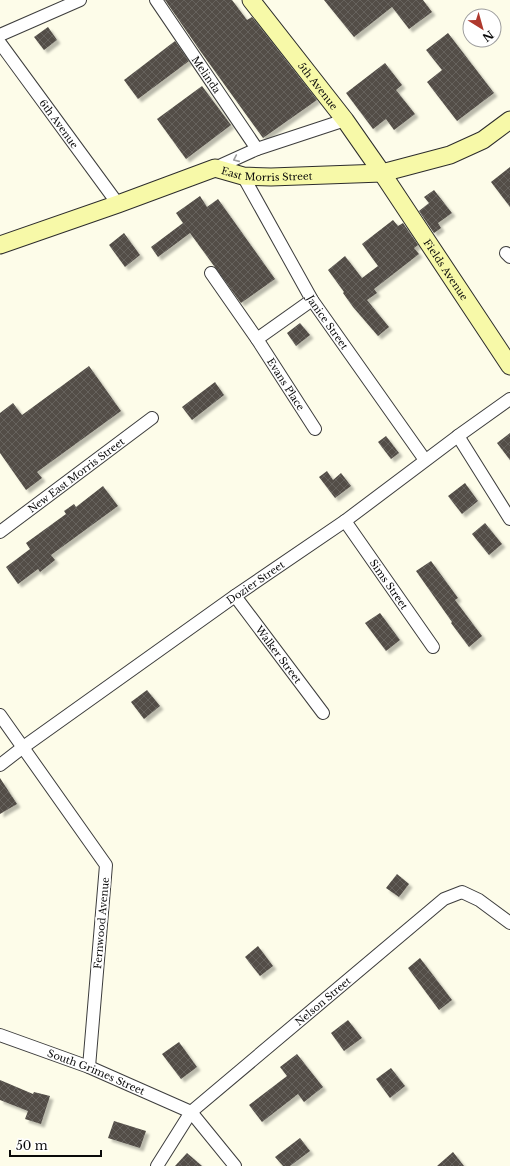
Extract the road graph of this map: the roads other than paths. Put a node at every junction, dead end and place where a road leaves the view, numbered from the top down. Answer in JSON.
{"nodes":[{"id":1,"x":80,"y":0,"type":"edge"},
{"id":2,"x":156,"y":0,"type":"edge"},
{"id":3,"x":251,"y":0,"type":"edge"},
{"id":4,"x":0,"y":35,"type":"edge"},
{"id":5,"x":0,"y":43,"type":"edge"},
{"id":6,"x":345,"y":120,"type":"junction"},
{"id":7,"x":510,"y":120,"type":"edge"},
{"id":8,"x":257,"y":149,"type":"junction"},
{"id":9,"x":215,"y":168,"type":"junction"},
{"id":10,"x":382,"y":173,"type":"junction"},
{"id":11,"x":243,"y":176,"type":"junction"},
{"id":12,"x":118,"y":204,"type":"junction"},
{"id":13,"x":0,"y":245,"type":"edge"},
{"id":14,"x":211,"y":273,"type":"dead end"},
{"id":15,"x":312,"y":300,"type":"junction"},
{"id":16,"x":257,"y":339,"type":"junction"},
{"id":17,"x":510,"y":366,"type":"edge"},
{"id":18,"x":510,"y":399,"type":"edge"},
{"id":19,"x":152,"y":418,"type":"dead end"},
{"id":20,"x":315,"y":429,"type":"dead end"},
{"id":21,"x":458,"y":436,"type":"junction"},
{"id":22,"x":425,"y":460,"type":"junction"},
{"id":23,"x":510,"y":518,"type":"edge"},
{"id":24,"x":345,"y":521,"type":"junction"},
{"id":25,"x":0,"y":532,"type":"edge"},
{"id":26,"x":235,"y":596,"type":"junction"},
{"id":27,"x":433,"y":647,"type":"dead end"},
{"id":28,"x":323,"y":713,"type":"dead end"},
{"id":29,"x":0,"y":715,"type":"edge"},
{"id":30,"x":22,"y":748,"type":"junction"},
{"id":31,"x":0,"y":765,"type":"edge"},
{"id":32,"x":510,"y":923,"type":"edge"},
{"id":33,"x":0,"y":1035,"type":"edge"},
{"id":34,"x":89,"y":1067,"type":"junction"},
{"id":35,"x":191,"y":1112,"type":"junction"},
{"id":36,"x":157,"y":1166,"type":"edge"},
{"id":37,"x":235,"y":1166,"type":"edge"}],
"edges":[{"from":1,"to":4,"type":"street"},
{"from":2,"to":8,"type":"street","name":"Melinda"},
{"from":3,"to":6,"type":"main road","name":"5th Avenue"},
{"from":5,"to":12,"type":"street","name":"6th Avenue"},
{"from":6,"to":8,"type":"street"},
{"from":6,"to":10,"type":"main road","name":"5th Avenue"},
{"from":7,"to":10,"type":"main road","name":"East Morris Street"},
{"from":8,"to":9,"type":"street","one_way":true},
{"from":9,"to":11,"type":"main road","name":"East Morris Street"},
{"from":9,"to":12,"type":"main road","name":"East Morris Street"},
{"from":10,"to":11,"type":"main road","name":"East Morris Street"},
{"from":10,"to":17,"type":"main road","name":"Fields Avenue"},
{"from":11,"to":15,"type":"street","name":"Janice Street"},
{"from":12,"to":13,"type":"main road","name":"East Morris Street"},
{"from":14,"to":16,"type":"street","name":"Evans Place"},
{"from":15,"to":16,"type":"street"},
{"from":15,"to":22,"type":"street","name":"Janice Street"},
{"from":16,"to":20,"type":"street","name":"Evans Place"},
{"from":18,"to":21,"type":"street","name":"Dozier Street"},
{"from":19,"to":25,"type":"street","name":"New East Morris Street"},
{"from":21,"to":22,"type":"street","name":"Dozier Street"},
{"from":21,"to":23,"type":"street"},
{"from":22,"to":24,"type":"street","name":"Dozier Street"},
{"from":24,"to":26,"type":"street","name":"Dozier Street"},
{"from":24,"to":27,"type":"street","name":"Sims Street"},
{"from":26,"to":28,"type":"street","name":"Walker Street"},
{"from":26,"to":30,"type":"street","name":"Dozier Street"},
{"from":29,"to":30,"type":"street","name":"Fernwood Avenue"},
{"from":30,"to":31,"type":"street","name":"Dozier Street"},
{"from":30,"to":34,"type":"street","name":"Fernwood Avenue"},
{"from":32,"to":35,"type":"street","name":"Nelson Street"},
{"from":33,"to":34,"type":"street","name":"South Grimes Street"},
{"from":34,"to":35,"type":"street","name":"South Grimes Street"},
{"from":35,"to":36,"type":"street","name":"Nelson Street"},
{"from":35,"to":37,"type":"street"}]}
